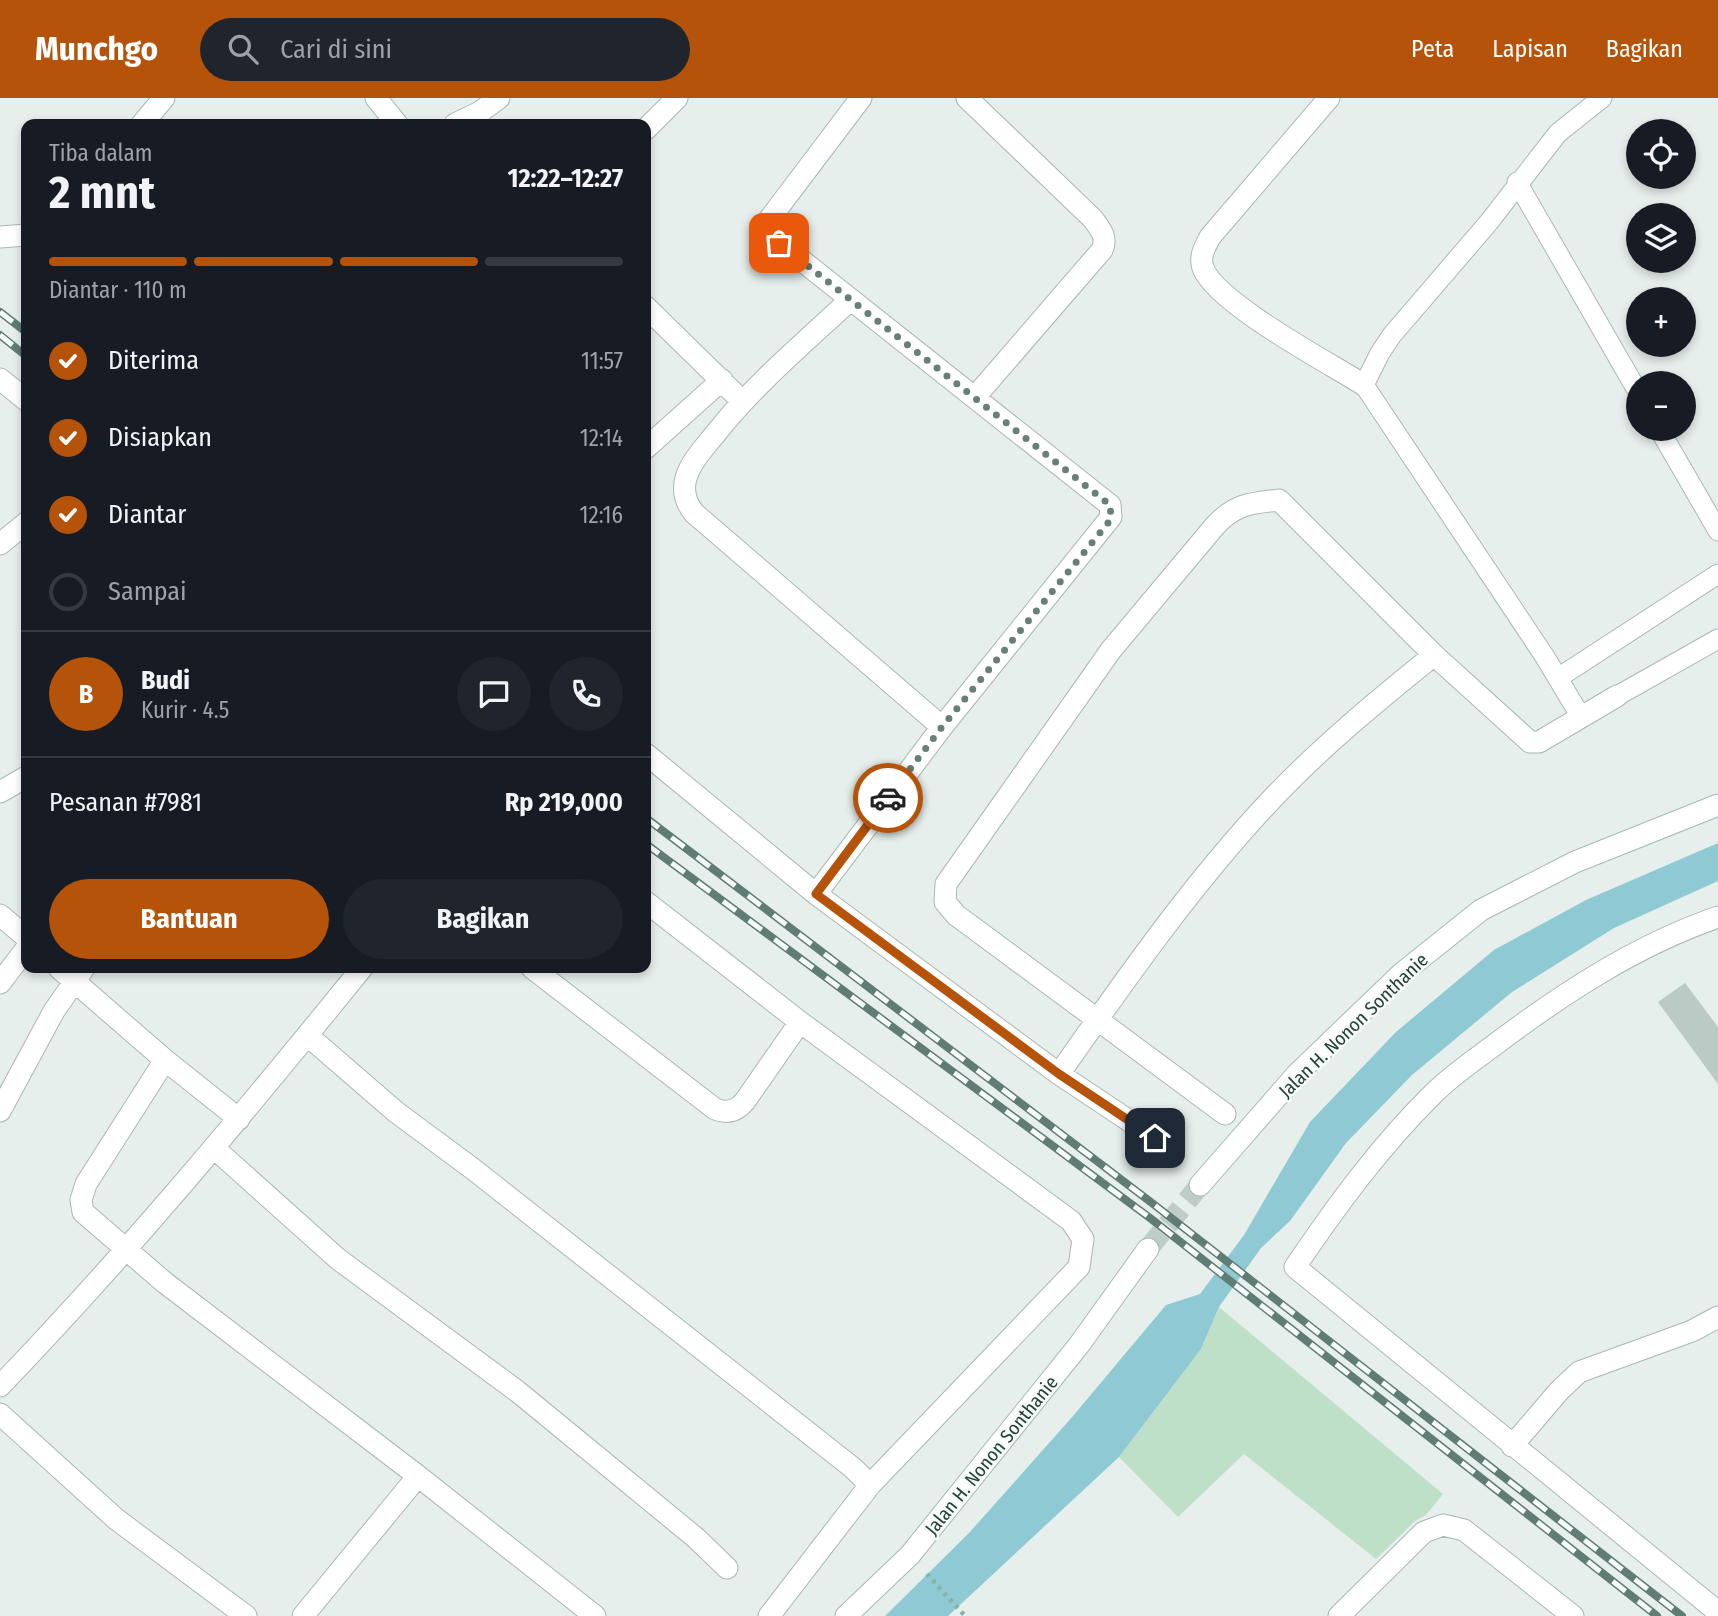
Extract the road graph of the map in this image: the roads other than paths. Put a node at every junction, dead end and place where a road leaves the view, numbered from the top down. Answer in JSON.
{"nodes":[{"id":1,"x":164,"y":98,"type":"edge"},
{"id":2,"x":376,"y":98,"type":"edge"},
{"id":3,"x":499,"y":98,"type":"edge"},
{"id":4,"x":677,"y":98,"type":"edge"},
{"id":5,"x":861,"y":98,"type":"edge"},
{"id":6,"x":967,"y":98,"type":"edge"},
{"id":7,"x":1329,"y":98,"type":"edge"},
{"id":8,"x":1602,"y":98,"type":"edge"},
{"id":9,"x":146,"y":119,"type":"edge"},
{"id":10,"x":393,"y":119,"type":"edge"},
{"id":11,"x":465,"y":119,"type":"edge"},
{"id":12,"x":651,"y":124,"type":"edge"},
{"id":13,"x":1517,"y":182,"type":"junction"},
{"id":14,"x":850,"y":300,"type":"junction"},
{"id":15,"x":651,"y":312,"type":"edge"},
{"id":16,"x":1626,"y":371,"type":"edge"},
{"id":17,"x":0,"y":379,"type":"edge"},
{"id":18,"x":722,"y":380,"type":"junction"},
{"id":19,"x":1364,"y":385,"type":"junction"},
{"id":20,"x":21,"y":396,"type":"edge"},
{"id":21,"x":975,"y":397,"type":"junction"},
{"id":22,"x":741,"y":401,"type":"junction"},
{"id":23,"x":1666,"y":441,"type":"edge"},
{"id":24,"x":651,"y":444,"type":"edge"},
{"id":25,"x":21,"y":527,"type":"edge"},
{"id":26,"x":1718,"y":531,"type":"edge"},
{"id":27,"x":0,"y":544,"type":"edge"},
{"id":28,"x":1718,"y":574,"type":"edge"},
{"id":29,"x":1718,"y":639,"type":"edge"},
{"id":30,"x":1434,"y":655,"type":"junction"},
{"id":31,"x":1558,"y":678,"type":"junction"},
{"id":32,"x":1617,"y":696,"type":"joint"},
{"id":33,"x":1581,"y":717,"type":"junction"},
{"id":34,"x":942,"y":727,"type":"junction"},
{"id":35,"x":651,"y":758,"type":"edge"},
{"id":36,"x":21,"y":780,"type":"edge"},
{"id":37,"x":0,"y":792,"type":"edge"},
{"id":38,"x":1718,"y":804,"type":"edge"},
{"id":39,"x":816,"y":894,"type":"junction"},
{"id":40,"x":651,"y":906,"type":"edge"},
{"id":41,"x":0,"y":915,"type":"edge"},
{"id":42,"x":1718,"y":917,"type":"edge"},
{"id":43,"x":21,"y":933,"type":"edge"},
{"id":44,"x":21,"y":956,"type":"edge"},
{"id":45,"x":72,"y":973,"type":"edge"},
{"id":46,"x":73,"y":973,"type":"edge"},
{"id":47,"x":358,"y":973,"type":"edge"},
{"id":48,"x":539,"y":973,"type":"edge"},
{"id":49,"x":0,"y":983,"type":"edge"},
{"id":50,"x":1098,"y":1019,"type":"junction"},
{"id":51,"x":800,"y":1022,"type":"junction"},
{"id":52,"x":307,"y":1035,"type":"junction"},
{"id":53,"x":164,"y":1060,"type":"junction"},
{"id":54,"x":1059,"y":1074,"type":"junction"},
{"id":55,"x":0,"y":1111,"type":"edge"},
{"id":56,"x":1225,"y":1114,"type":"dead end"},
{"id":57,"x":239,"y":1119,"type":"junction"},
{"id":58,"x":1155,"y":1138,"type":"dead end"},
{"id":59,"x":214,"y":1149,"type":"junction"},
{"id":60,"x":1200,"y":1185,"type":"tunnel mouth"},
{"id":61,"x":126,"y":1248,"type":"junction"},
{"id":62,"x":1148,"y":1249,"type":"tunnel mouth"},
{"id":63,"x":1718,"y":1317,"type":"edge"},
{"id":64,"x":0,"y":1386,"type":"edge"},
{"id":65,"x":0,"y":1414,"type":"edge"},
{"id":66,"x":1512,"y":1446,"type":"junction"},
{"id":67,"x":418,"y":1476,"type":"junction"},
{"id":68,"x":870,"y":1485,"type":"junction"},
{"id":69,"x":727,"y":1568,"type":"dead end"},
{"id":70,"x":1718,"y":1612,"type":"edge"},
{"id":71,"x":246,"y":1616,"type":"edge"},
{"id":72,"x":303,"y":1616,"type":"edge"},
{"id":73,"x":595,"y":1616,"type":"edge"},
{"id":74,"x":769,"y":1616,"type":"edge"},
{"id":75,"x":846,"y":1616,"type":"edge"},
{"id":76,"x":1339,"y":1616,"type":"edge"},
{"id":77,"x":1573,"y":1616,"type":"edge"}],
"edges":[{"from":1,"to":9,"type":"street"},
{"from":2,"to":10,"type":"street"},
{"from":3,"to":11,"type":"street"},
{"from":4,"to":12,"type":"street"},
{"from":5,"to":14,"type":"street"},
{"from":6,"to":21,"type":"street"},
{"from":7,"to":19,"type":"street"},
{"from":8,"to":13,"type":"lane"},
{"from":13,"to":16,"type":"lane"},
{"from":13,"to":19,"type":"lane"},
{"from":14,"to":21,"type":"street"},
{"from":14,"to":22,"type":"street"},
{"from":15,"to":18,"type":"street"},
{"from":17,"to":20,"type":"street"},
{"from":18,"to":22,"type":"street"},
{"from":18,"to":24,"type":"street"},
{"from":19,"to":31,"type":"lane"},
{"from":21,"to":34,"type":"street"},
{"from":22,"to":34,"type":"street"},
{"from":23,"to":26,"type":"lane"},
{"from":25,"to":27,"type":"street"},
{"from":28,"to":31,"type":"lane"},
{"from":29,"to":32,"type":"lane"},
{"from":30,"to":33,"type":"street"},
{"from":30,"to":50,"type":"street"},
{"from":30,"to":50,"type":"street"},
{"from":31,"to":33,"type":"lane"},
{"from":32,"to":33,"type":"street"},
{"from":34,"to":39,"type":"street"},
{"from":35,"to":39,"type":"street"},
{"from":36,"to":37,"type":"street"},
{"from":38,"to":60,"type":"street","name":"Jalan H. Nonon Sonthanie"},
{"from":39,"to":54,"type":"street"},
{"from":40,"to":51,"type":"street"},
{"from":41,"to":43,"type":"street"},
{"from":42,"to":66,"type":"street"},
{"from":44,"to":49,"type":"street"},
{"from":45,"to":55,"type":"street"},
{"from":46,"to":53,"type":"street"},
{"from":47,"to":52,"type":"street"},
{"from":48,"to":51,"type":"street"},
{"from":50,"to":54,"type":"street"},
{"from":50,"to":56,"type":"street"},
{"from":51,"to":68,"type":"street"},
{"from":52,"to":57,"type":"street"},
{"from":52,"to":68,"type":"street"},
{"from":53,"to":57,"type":"street"},
{"from":53,"to":61,"type":"street"},
{"from":54,"to":58,"type":"street"},
{"from":57,"to":59,"type":"street"},
{"from":59,"to":61,"type":"street"},
{"from":59,"to":69,"type":"street"},
{"from":61,"to":64,"type":"street"},
{"from":61,"to":67,"type":"street"},
{"from":62,"to":75,"type":"street","name":"Jalan H. Nonon Sonthanie"},
{"from":63,"to":66,"type":"street"},
{"from":65,"to":71,"type":"street"},
{"from":66,"to":70,"type":"street"},
{"from":67,"to":72,"type":"street"},
{"from":67,"to":73,"type":"street"},
{"from":68,"to":74,"type":"street"},
{"from":76,"to":77,"type":"street"}]}
